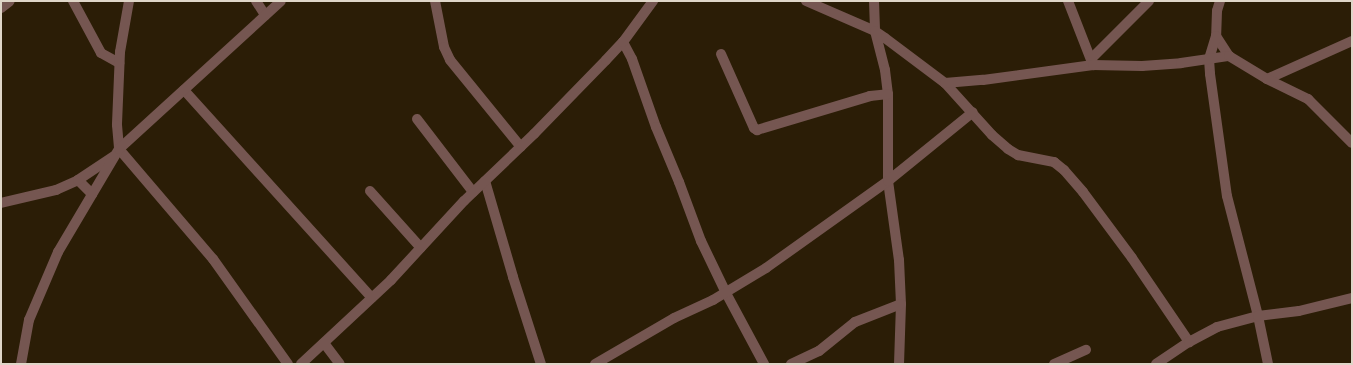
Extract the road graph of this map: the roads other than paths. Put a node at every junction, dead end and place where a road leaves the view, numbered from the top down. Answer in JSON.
{"nodes":[{"id":1,"x":10,"y":1,"type":"edge"},
{"id":2,"x":73,"y":1,"type":"edge"},
{"id":3,"x":129,"y":1,"type":"edge"},
{"id":4,"x":256,"y":1,"type":"edge"},
{"id":5,"x":281,"y":1,"type":"edge"},
{"id":6,"x":434,"y":1,"type":"edge"},
{"id":7,"x":653,"y":1,"type":"edge"},
{"id":8,"x":806,"y":1,"type":"edge"},
{"id":9,"x":874,"y":1,"type":"edge"},
{"id":10,"x":1068,"y":1,"type":"edge"},
{"id":11,"x":1149,"y":1,"type":"edge"},
{"id":12,"x":1220,"y":1,"type":"edge"},
{"id":13,"x":1,"y":8,"type":"edge"},
{"id":14,"x":265,"y":15,"type":"junction"},
{"id":15,"x":875,"y":31,"type":"junction"},
{"id":16,"x":1216,"y":36,"type":"junction"},
{"id":17,"x":1352,"y":41,"type":"edge"},
{"id":18,"x":623,"y":42,"type":"junction"},
{"id":19,"x":721,"y":54,"type":"dead end"},
{"id":20,"x":1229,"y":56,"type":"junction"},
{"id":21,"x":1209,"y":59,"type":"junction"},
{"id":22,"x":1092,"y":62,"type":"junction"},
{"id":23,"x":120,"y":63,"type":"junction"},
{"id":24,"x":1267,"y":78,"type":"junction"},
{"id":25,"x":945,"y":83,"type":"junction"},
{"id":26,"x":184,"y":90,"type":"junction"},
{"id":27,"x":888,"y":94,"type":"junction"},
{"id":28,"x":973,"y":112,"type":"junction"},
{"id":29,"x":417,"y":119,"type":"dead end"},
{"id":30,"x":1352,"y":143,"type":"edge"},
{"id":31,"x":521,"y":148,"type":"junction"},
{"id":32,"x":117,"y":152,"type":"junction"},
{"id":33,"x":78,"y":180,"type":"junction"},
{"id":34,"x":485,"y":181,"type":"junction"},
{"id":35,"x":888,"y":181,"type":"junction"},
{"id":36,"x":370,"y":191,"type":"dead end"},
{"id":37,"x":473,"y":192,"type":"junction"},
{"id":38,"x":92,"y":194,"type":"junction"},
{"id":39,"x":1,"y":203,"type":"edge"},
{"id":40,"x":422,"y":248,"type":"junction"},
{"id":41,"x":726,"y":293,"type":"junction"},
{"id":42,"x":372,"y":298,"type":"junction"},
{"id":43,"x":1352,"y":298,"type":"edge"},
{"id":44,"x":902,"y":304,"type":"junction"},
{"id":45,"x":1258,"y":316,"type":"junction"},
{"id":46,"x":1188,"y":342,"type":"junction"},
{"id":47,"x":324,"y":344,"type":"junction"},
{"id":48,"x":1086,"y":350,"type":"dead end"},
{"id":49,"x":21,"y":364,"type":"edge"},
{"id":50,"x":288,"y":364,"type":"edge"},
{"id":51,"x":301,"y":364,"type":"edge"},
{"id":52,"x":340,"y":364,"type":"edge"},
{"id":53,"x":542,"y":364,"type":"edge"},
{"id":54,"x":595,"y":364,"type":"edge"},
{"id":55,"x":764,"y":364,"type":"edge"},
{"id":56,"x":791,"y":364,"type":"edge"},
{"id":57,"x":899,"y":364,"type":"edge"},
{"id":58,"x":1054,"y":364,"type":"edge"},
{"id":59,"x":1156,"y":364,"type":"edge"},
{"id":60,"x":1268,"y":364,"type":"edge"}],
"edges":[{"from":1,"to":13,"type":"street"},
{"from":2,"to":23,"type":"street"},
{"from":3,"to":23,"type":"street"},
{"from":4,"to":14,"type":"street"},
{"from":5,"to":14,"type":"street"},
{"from":6,"to":31,"type":"street"},
{"from":7,"to":18,"type":"street"},
{"from":8,"to":15,"type":"street"},
{"from":9,"to":15,"type":"street"},
{"from":10,"to":22,"type":"street"},
{"from":11,"to":22,"type":"street"},
{"from":12,"to":16,"type":"street"},
{"from":14,"to":26,"type":"street"},
{"from":15,"to":25,"type":"street"},
{"from":15,"to":27,"type":"street"},
{"from":16,"to":20,"type":"street"},
{"from":16,"to":21,"type":"street"},
{"from":17,"to":24,"type":"street"},
{"from":18,"to":31,"type":"street"},
{"from":18,"to":41,"type":"street"},
{"from":19,"to":27,"type":"street"},
{"from":20,"to":21,"type":"street"},
{"from":20,"to":24,"type":"street"},
{"from":21,"to":22,"type":"street"},
{"from":21,"to":45,"type":"street"},
{"from":22,"to":25,"type":"street"},
{"from":23,"to":32,"type":"street"},
{"from":24,"to":30,"type":"street"},
{"from":25,"to":28,"type":"street"},
{"from":26,"to":32,"type":"street"},
{"from":26,"to":42,"type":"street"},
{"from":27,"to":35,"type":"street"},
{"from":28,"to":35,"type":"street"},
{"from":28,"to":46,"type":"street"},
{"from":29,"to":37,"type":"street"},
{"from":31,"to":34,"type":"street"},
{"from":32,"to":33,"type":"street"},
{"from":32,"to":38,"type":"street"},
{"from":32,"to":50,"type":"street"},
{"from":33,"to":38,"type":"street"},
{"from":33,"to":39,"type":"street"},
{"from":34,"to":37,"type":"street"},
{"from":34,"to":53,"type":"street"},
{"from":35,"to":41,"type":"street"},
{"from":35,"to":44,"type":"street"},
{"from":36,"to":40,"type":"street"},
{"from":37,"to":40,"type":"street"},
{"from":38,"to":49,"type":"street"},
{"from":40,"to":42,"type":"street"},
{"from":41,"to":54,"type":"street"},
{"from":41,"to":55,"type":"street"},
{"from":42,"to":47,"type":"street"},
{"from":43,"to":45,"type":"street"},
{"from":44,"to":56,"type":"street"},
{"from":44,"to":57,"type":"street"},
{"from":45,"to":46,"type":"street"},
{"from":45,"to":60,"type":"street"},
{"from":46,"to":59,"type":"street"},
{"from":47,"to":51,"type":"street"},
{"from":47,"to":52,"type":"street"},
{"from":48,"to":58,"type":"street"}]}
